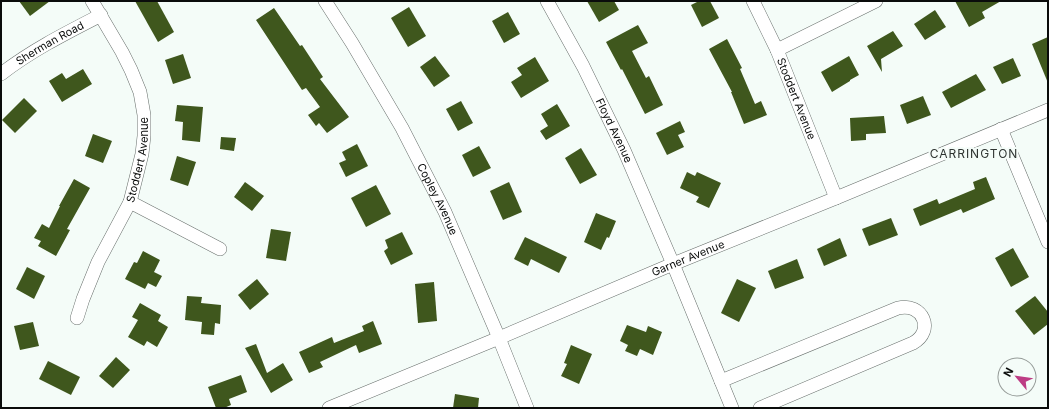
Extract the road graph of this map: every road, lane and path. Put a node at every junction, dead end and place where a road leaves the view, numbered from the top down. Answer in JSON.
{"nodes":[{"id":1,"x":92,"y":1,"type":"edge"},
{"id":2,"x":325,"y":1,"type":"edge"},
{"id":3,"x":547,"y":1,"type":"edge"},
{"id":4,"x":753,"y":1,"type":"edge"},
{"id":5,"x":876,"y":1,"type":"edge"},
{"id":6,"x":101,"y":16,"type":"junction"},
{"id":7,"x":777,"y":50,"type":"junction"},
{"id":8,"x":1,"y":74,"type":"edge"},
{"id":9,"x":1048,"y":110,"type":"edge"},
{"id":10,"x":1001,"y":129,"type":"junction"},
{"id":11,"x":836,"y":198,"type":"junction"},
{"id":12,"x":130,"y":202,"type":"junction"},
{"id":13,"x":1048,"y":242,"type":"edge"},
{"id":14,"x":220,"y":249,"type":"dead end"},
{"id":15,"x":673,"y":264,"type":"junction"},
{"id":16,"x":77,"y":318,"type":"dead end"},
{"id":17,"x":499,"y":338,"type":"junction"},
{"id":18,"x":721,"y":381,"type":"junction"},
{"id":19,"x":329,"y":408,"type":"edge"},
{"id":20,"x":527,"y":408,"type":"edge"},
{"id":21,"x":732,"y":408,"type":"edge"},
{"id":22,"x":760,"y":408,"type":"edge"}],
"edges":[{"from":1,"to":6,"type":"street","name":"Stoddert Avenue"},
{"from":2,"to":17,"type":"street","name":"Copley Avenue"},
{"from":3,"to":15,"type":"street","name":"Floyd Avenue"},
{"from":4,"to":7,"type":"street","name":"Stoddert Avenue"},
{"from":5,"to":7,"type":"street"},
{"from":6,"to":8,"type":"street","name":"Sherman Road"},
{"from":6,"to":12,"type":"street","name":"Stoddert Avenue"},
{"from":7,"to":11,"type":"street","name":"Stoddert Avenue"},
{"from":9,"to":10,"type":"street","name":"Garner Avenue"},
{"from":10,"to":11,"type":"street","name":"Garner Avenue"},
{"from":10,"to":13,"type":"street"},
{"from":11,"to":15,"type":"street","name":"Garner Avenue"},
{"from":12,"to":14,"type":"street"},
{"from":12,"to":16,"type":"street","name":"Stoddert Avenue"},
{"from":15,"to":17,"type":"street","name":"Garner Avenue"},
{"from":15,"to":18,"type":"street","name":"Floyd Avenue"},
{"from":17,"to":19,"type":"street","name":"Garner Avenue"},
{"from":17,"to":20,"type":"street","name":"Copley Avenue"},
{"from":18,"to":21,"type":"street","name":"Floyd Avenue"},
{"from":18,"to":22,"type":"street"}]}
